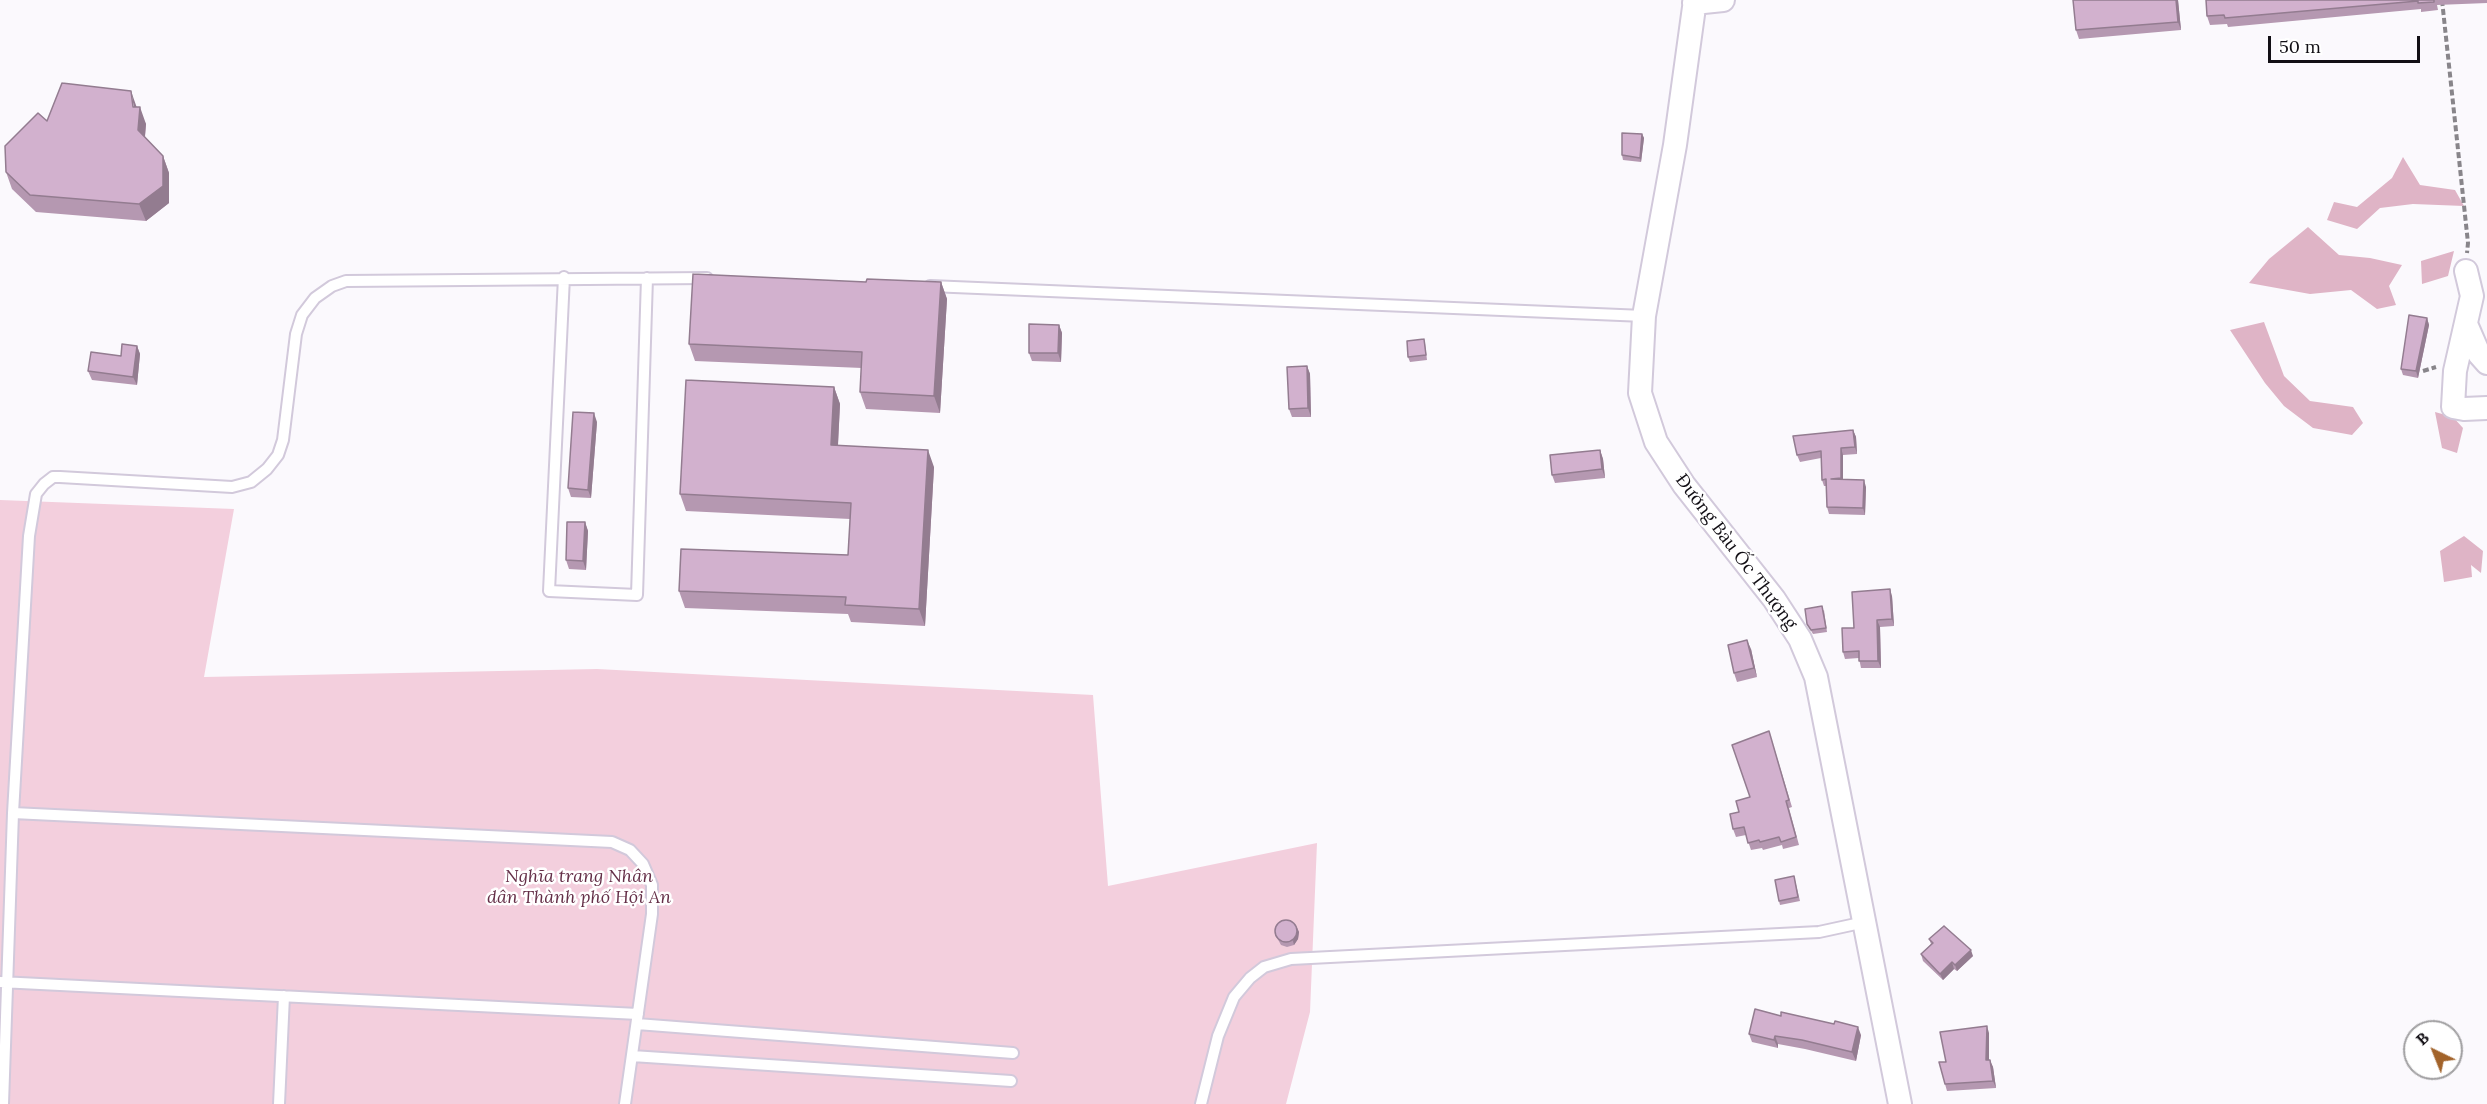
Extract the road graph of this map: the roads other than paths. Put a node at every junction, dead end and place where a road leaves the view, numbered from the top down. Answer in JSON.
{"nodes":[{"id":1,"x":1724,"y":0,"type":"edge"},
{"id":2,"x":1695,"y":2,"type":"edge"},
{"id":3,"x":2466,"y":271,"type":"road end"},
{"id":4,"x":564,"y":277,"type":"junction"},
{"id":5,"x":647,"y":278,"type":"junction"},
{"id":6,"x":724,"y":278,"type":"edge"},
{"id":7,"x":914,"y":286,"type":"edge"},
{"id":8,"x":1644,"y":316,"type":"junction"},
{"id":9,"x":2466,"y":324,"type":"junction"},
{"id":10,"x":2487,"y":363,"type":"edge"},
{"id":11,"x":2487,"y":408,"type":"edge"},
{"id":12,"x":13,"y":813,"type":"junction"},
{"id":13,"x":1865,"y":922,"type":"junction"},
{"id":14,"x":4,"y":982,"type":"edge"},
{"id":15,"x":284,"y":996,"type":"junction"},
{"id":16,"x":637,"y":1019,"type":"junction"},
{"id":17,"x":1013,"y":1053,"type":"dead end"},
{"id":18,"x":632,"y":1056,"type":"junction"},
{"id":19,"x":1011,"y":1081,"type":"dead end"},
{"id":20,"x":3,"y":1104,"type":"edge"},
{"id":21,"x":279,"y":1104,"type":"edge"},
{"id":22,"x":625,"y":1104,"type":"edge"},
{"id":23,"x":1201,"y":1104,"type":"edge"},
{"id":24,"x":1900,"y":1104,"type":"edge"}],
"edges":[{"from":1,"to":2,"type":"street"},
{"from":2,"to":8,"type":"street","name":"Đường Bàu Ốc Thượng"},
{"from":3,"to":9,"type":"street"},
{"from":4,"to":5,"type":"lane"},
{"from":4,"to":5,"type":"lane"},
{"from":4,"to":12,"type":"lane"},
{"from":5,"to":6,"type":"lane"},
{"from":7,"to":8,"type":"lane"},
{"from":8,"to":13,"type":"street","name":"Đường Bàu Ốc Thượng"},
{"from":9,"to":10,"type":"street"},
{"from":9,"to":11,"type":"street"},
{"from":12,"to":14,"type":"lane"},
{"from":12,"to":16,"type":"lane"},
{"from":13,"to":23,"type":"lane"},
{"from":13,"to":24,"type":"street","name":"Đường Bàu Ốc Thượng"},
{"from":14,"to":15,"type":"lane"},
{"from":14,"to":20,"type":"lane"},
{"from":15,"to":16,"type":"lane"},
{"from":15,"to":21,"type":"lane"},
{"from":16,"to":17,"type":"lane"},
{"from":16,"to":18,"type":"lane"},
{"from":18,"to":19,"type":"lane"},
{"from":18,"to":22,"type":"lane"}]}
